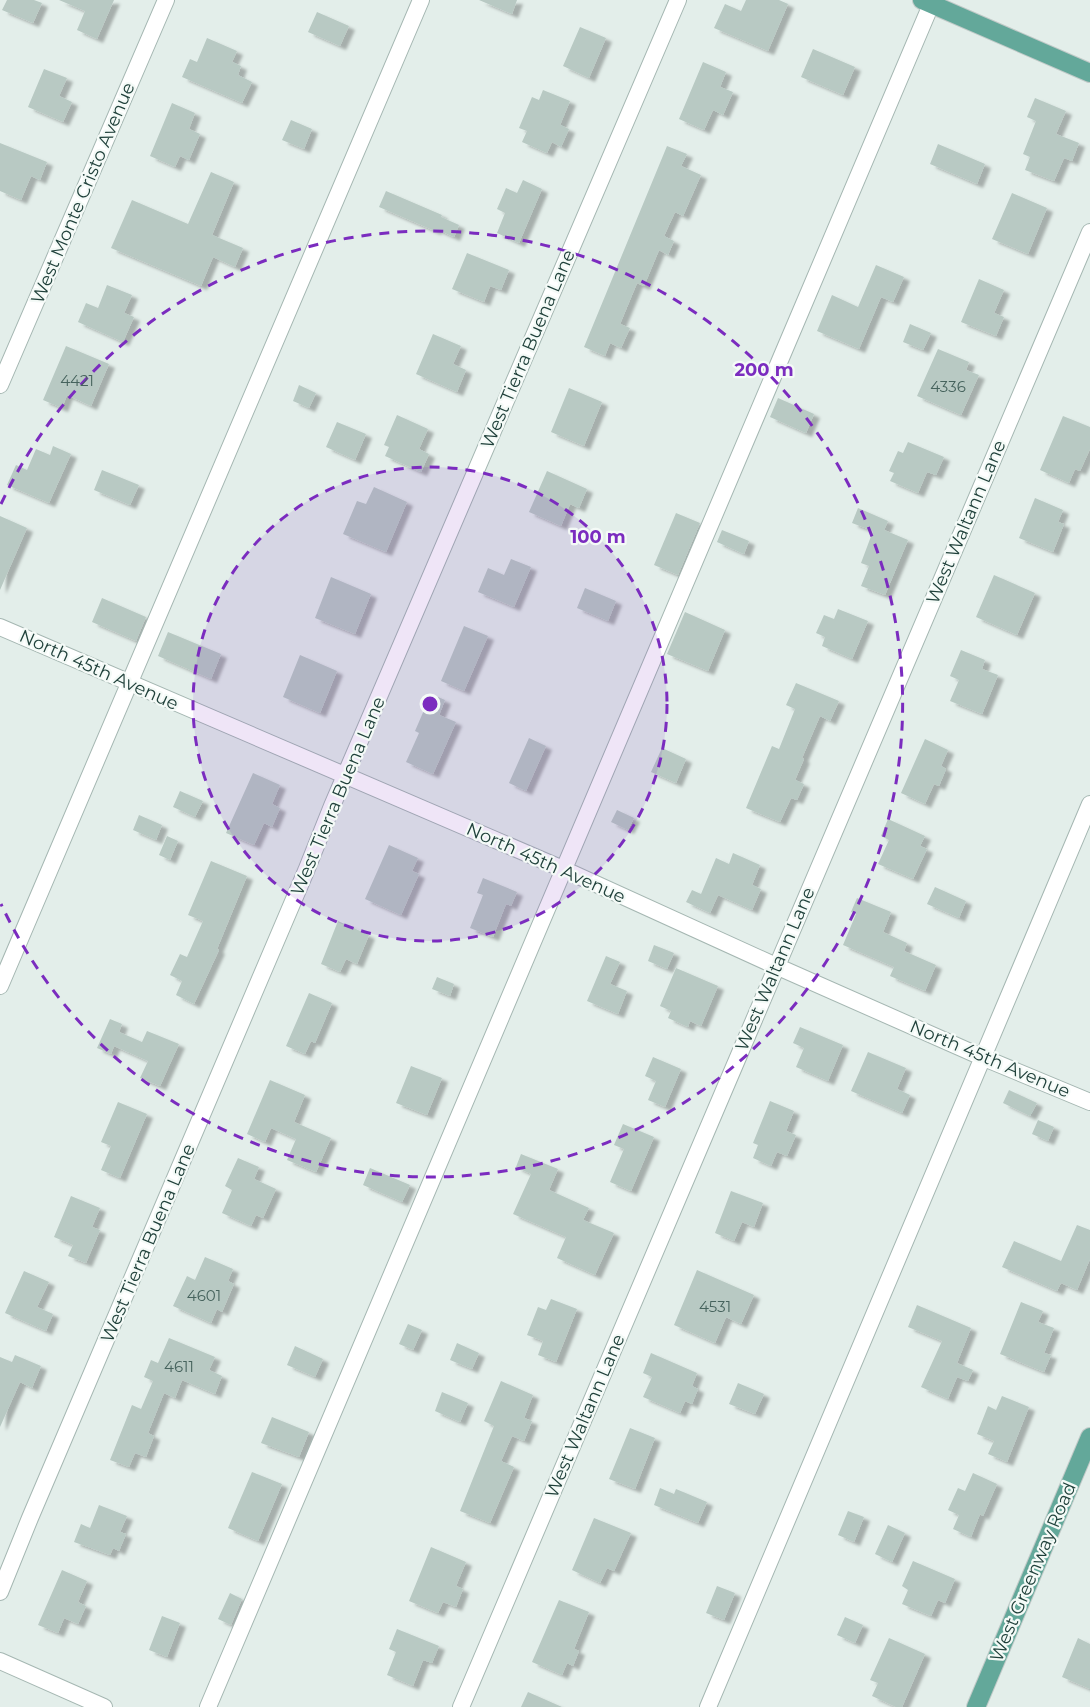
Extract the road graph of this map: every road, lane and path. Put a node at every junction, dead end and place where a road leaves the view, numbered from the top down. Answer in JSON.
{"nodes":[{"id":1,"x":166,"y":0,"type":"edge"},
{"id":2,"x":421,"y":0,"type":"edge"},
{"id":3,"x":678,"y":0,"type":"edge"},
{"id":4,"x":929,"y":1,"type":"edge"},
{"id":5,"x":1090,"y":73,"type":"edge"},
{"id":6,"x":1090,"y":232,"type":"edge"},
{"id":7,"x":0,"y":386,"type":"edge"},
{"id":8,"x":0,"y":627,"type":"edge"},
{"id":9,"x":130,"y":684,"type":"junction"},
{"id":10,"x":345,"y":776,"type":"junction"},
{"id":11,"x":1090,"y":804,"type":"edge"},
{"id":12,"x":563,"y":869,"type":"junction"},
{"id":13,"x":776,"y":966,"type":"junction"},
{"id":14,"x":0,"y":986,"type":"edge"},
{"id":15,"x":984,"y":1058,"type":"junction"},
{"id":16,"x":1090,"y":1102,"type":"edge"},
{"id":17,"x":1090,"y":1437,"type":"edge"},
{"id":18,"x":0,"y":1592,"type":"edge"},
{"id":19,"x":0,"y":1661,"type":"edge"},
{"id":20,"x":104,"y":1707,"type":"edge"},
{"id":21,"x":208,"y":1707,"type":"edge"},
{"id":22,"x":461,"y":1707,"type":"edge"},
{"id":23,"x":708,"y":1707,"type":"edge"},
{"id":24,"x":976,"y":1707,"type":"edge"}],
"edges":[{"from":1,"to":7,"type":"street","name":"West Monte Cristo Avenue"},
{"from":2,"to":9,"type":"street"},
{"from":3,"to":10,"type":"street","name":"West Tierra Buena Lane"},
{"from":4,"to":5,"type":"main road"},
{"from":4,"to":12,"type":"street"},
{"from":6,"to":13,"type":"street","name":"West Waltann Lane"},
{"from":8,"to":9,"type":"street","name":"North 45th Avenue"},
{"from":9,"to":10,"type":"street","name":"North 45th Avenue"},
{"from":9,"to":14,"type":"street"},
{"from":10,"to":12,"type":"street","name":"North 45th Avenue"},
{"from":10,"to":18,"type":"street","name":"West Tierra Buena Lane"},
{"from":11,"to":15,"type":"street"},
{"from":12,"to":13,"type":"street","name":"North 45th Avenue"},
{"from":12,"to":21,"type":"street"},
{"from":13,"to":15,"type":"street","name":"North 45th Avenue"},
{"from":13,"to":22,"type":"street","name":"West Waltann Lane"},
{"from":15,"to":16,"type":"street","name":"North 45th Avenue"},
{"from":15,"to":23,"type":"street"},
{"from":17,"to":24,"type":"main road","name":"West Greenway Road"},
{"from":19,"to":20,"type":"street"}]}
